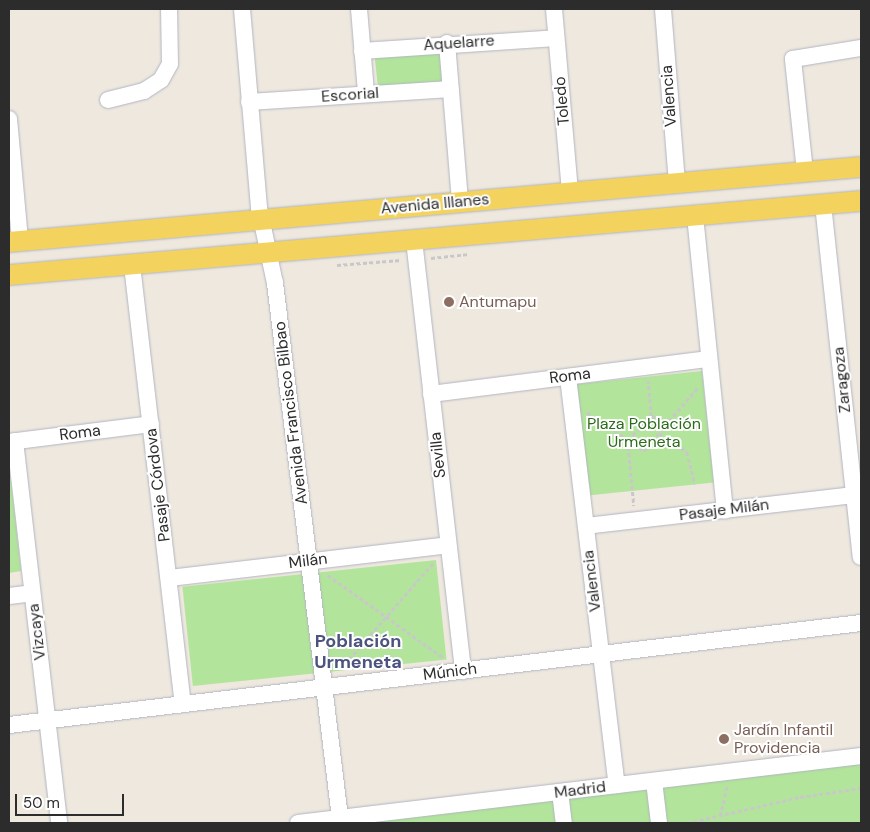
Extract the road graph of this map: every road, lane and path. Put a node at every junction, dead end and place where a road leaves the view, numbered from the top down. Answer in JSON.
{"nodes":[{"id":1,"x":169,"y":9,"type":"edge"},
{"id":2,"x":242,"y":9,"type":"edge"},
{"id":3,"x":359,"y":9,"type":"edge"},
{"id":4,"x":554,"y":9,"type":"edge"},
{"id":5,"x":663,"y":9,"type":"edge"},
{"id":6,"x":556,"y":38,"type":"junction"},
{"id":7,"x":447,"y":43,"type":"junction"},
{"id":8,"x":861,"y":48,"type":"edge"},
{"id":9,"x":362,"y":51,"type":"junction"},
{"id":10,"x":451,"y":89,"type":"junction"},
{"id":11,"x":366,"y":93,"type":"junction"},
{"id":12,"x":108,"y":100,"type":"dead end"},
{"id":13,"x":249,"y":102,"type":"junction"},
{"id":14,"x":9,"y":127,"type":"edge"},
{"id":15,"x":861,"y":167,"type":"edge"},
{"id":16,"x":814,"y":171,"type":"junction"},
{"id":17,"x":677,"y":184,"type":"junction"},
{"id":18,"x":570,"y":193,"type":"junction"},
{"id":19,"x":861,"y":201,"type":"edge"},
{"id":20,"x":460,"y":202,"type":"junction"},
{"id":21,"x":823,"y":204,"type":"junction"},
{"id":22,"x":694,"y":216,"type":"junction"},
{"id":23,"x":261,"y":220,"type":"junction"},
{"id":24,"x":414,"y":240,"type":"junction"},
{"id":25,"x":14,"y":242,"type":"edge"},
{"id":26,"x":270,"y":253,"type":"junction"},
{"id":27,"x":132,"y":265,"type":"junction"},
{"id":28,"x":9,"y":275,"type":"edge"},
{"id":29,"x":709,"y":359,"type":"junction"},
{"id":30,"x":647,"y":367,"type":"junction"},
{"id":31,"x":568,"y":377,"type":"junction"},
{"id":32,"x":701,"y":384,"type":"dead end"},
{"id":33,"x":431,"y":394,"type":"junction"},
{"id":34,"x":572,"y":401,"type":"junction"},
{"id":35,"x":652,"y":416,"type":"junction"},
{"id":36,"x":669,"y":422,"type":"junction"},
{"id":37,"x":150,"y":424,"type":"junction"},
{"id":38,"x":658,"y":433,"type":"junction"},
{"id":39,"x":628,"y":440,"type":"junction"},
{"id":40,"x":12,"y":442,"type":"edge"},
{"id":41,"x":695,"y":484,"type":"dead end"},
{"id":42,"x":858,"y":494,"type":"edge"},
{"id":43,"x":725,"y":510,"type":"junction"},
{"id":44,"x":636,"y":520,"type":"junction"},
{"id":45,"x":586,"y":526,"type":"junction"},
{"id":46,"x":448,"y":545,"type":"junction"},
{"id":47,"x":861,"y":556,"type":"edge"},
{"id":48,"x":308,"y":561,"type":"junction"},
{"id":49,"x":168,"y":578,"type":"junction"},
{"id":50,"x":32,"y":593,"type":"junction"},
{"id":51,"x":9,"y":596,"type":"edge"},
{"id":52,"x":386,"y":617,"type":"junction"},
{"id":53,"x":861,"y":623,"type":"edge"},
{"id":54,"x":601,"y":655,"type":"junction"},
{"id":55,"x":463,"y":671,"type":"junction"},
{"id":56,"x":324,"y":687,"type":"junction"},
{"id":57,"x":183,"y":704,"type":"junction"},
{"id":58,"x":47,"y":720,"type":"junction"},
{"id":59,"x":9,"y":725,"type":"edge"},
{"id":60,"x":861,"y":756,"type":"edge"},
{"id":61,"x":728,"y":772,"type":"junction"},
{"id":62,"x":654,"y":781,"type":"junction"},
{"id":63,"x":617,"y":785,"type":"junction"},
{"id":64,"x":861,"y":788,"type":"edge"},
{"id":65,"x":560,"y":792,"type":"junction"},
{"id":66,"x":720,"y":816,"type":"junction"},
{"id":67,"x":340,"y":818,"type":"junction"},
{"id":68,"x":59,"y":823,"type":"edge"},
{"id":69,"x":298,"y":823,"type":"edge"},
{"id":70,"x":564,"y":823,"type":"edge"},
{"id":71,"x":659,"y":823,"type":"edge"},
{"id":72,"x":687,"y":823,"type":"edge"}],
"edges":[{"from":1,"to":12,"type":"street"},
{"from":2,"to":13,"type":"street","name":"Avenida Francisco Bilbao"},
{"from":3,"to":9,"type":"street"},
{"from":4,"to":6,"type":"street","name":"Toledo"},
{"from":5,"to":17,"type":"street","name":"Valencia"},
{"from":6,"to":7,"type":"street","name":"Aquelarre"},
{"from":6,"to":18,"type":"street","name":"Toledo"},
{"from":7,"to":9,"type":"street","name":"Aquelarre"},
{"from":7,"to":10,"type":"street"},
{"from":8,"to":16,"type":"street"},
{"from":9,"to":11,"type":"street"},
{"from":10,"to":11,"type":"street","name":"Escorial"},
{"from":10,"to":20,"type":"street"},
{"from":11,"to":13,"type":"street","name":"Escorial"},
{"from":13,"to":23,"type":"street","name":"Avenida Francisco Bilbao"},
{"from":14,"to":25,"type":"street"},
{"from":15,"to":16,"type":"main road","name":"Avenida Illanes"},
{"from":16,"to":17,"type":"main road","name":"Avenida Illanes"},
{"from":16,"to":21,"type":"main road"},
{"from":17,"to":18,"type":"main road","name":"Avenida Illanes"},
{"from":18,"to":20,"type":"main road","name":"Avenida Illanes"},
{"from":19,"to":21,"type":"main road","name":"Avenida Illanes"},
{"from":20,"to":23,"type":"main road","name":"Avenida Illanes"},
{"from":21,"to":22,"type":"main road","name":"Avenida Illanes"},
{"from":21,"to":42,"type":"street","name":"Zaragoza"},
{"from":22,"to":24,"type":"main road","name":"Avenida Illanes"},
{"from":22,"to":29,"type":"street"},
{"from":23,"to":25,"type":"main road","name":"Avenida Illanes"},
{"from":23,"to":26,"type":"street","name":"Avenida Francisco Bilbao"},
{"from":24,"to":26,"type":"main road","name":"Avenida Illanes"},
{"from":24,"to":33,"type":"street","name":"Sevilla"},
{"from":26,"to":27,"type":"main road","name":"Avenida Illanes"},
{"from":26,"to":48,"type":"street","name":"Avenida Francisco Bilbao"},
{"from":27,"to":28,"type":"main road","name":"Avenida Illanes"},
{"from":27,"to":37,"type":"street","name":"Pasaje Córdova"},
{"from":29,"to":30,"type":"street","name":"Roma"},
{"from":29,"to":43,"type":"street"},
{"from":30,"to":31,"type":"street","name":"Roma"},
{"from":30,"to":35,"type":"path"},
{"from":31,"to":33,"type":"street","name":"Roma"},
{"from":31,"to":34,"type":"street","name":"Valencia"},
{"from":32,"to":36,"type":"path"},
{"from":33,"to":46,"type":"street","name":"Sevilla"},
{"from":34,"to":39,"type":"path"},
{"from":34,"to":45,"type":"street","name":"Valencia"},
{"from":35,"to":36,"type":"path"},
{"from":35,"to":39,"type":"path"},
{"from":36,"to":38,"type":"path"},
{"from":37,"to":40,"type":"street","name":"Roma"},
{"from":37,"to":49,"type":"street","name":"Pasaje Córdova"},
{"from":38,"to":39,"type":"path"},
{"from":38,"to":41,"type":"path"},
{"from":39,"to":44,"type":"path"},
{"from":40,"to":50,"type":"street","name":"Vizcaya"},
{"from":42,"to":43,"type":"street","name":"Pasaje Milán"},
{"from":42,"to":47,"type":"street","name":"Zaragoza"},
{"from":43,"to":44,"type":"street","name":"Pasaje Milán"},
{"from":44,"to":45,"type":"street","name":"Pasaje Milán"},
{"from":45,"to":54,"type":"street","name":"Valencia"},
{"from":46,"to":48,"type":"street","name":"Milán"},
{"from":46,"to":52,"type":"path"},
{"from":46,"to":55,"type":"street","name":"Sevilla"},
{"from":48,"to":49,"type":"street","name":"Milán"},
{"from":48,"to":52,"type":"path"},
{"from":48,"to":56,"type":"street","name":"Avenida Francisco Bilbao"},
{"from":49,"to":57,"type":"street","name":"Pasaje Córdova"},
{"from":50,"to":51,"type":"street"},
{"from":50,"to":58,"type":"street","name":"Vizcaya"},
{"from":52,"to":55,"type":"path"},
{"from":52,"to":56,"type":"path"},
{"from":53,"to":54,"type":"street","name":"Múnich"},
{"from":54,"to":55,"type":"street","name":"Múnich"},
{"from":54,"to":63,"type":"street","name":"Valencia"},
{"from":55,"to":56,"type":"street","name":"Múnich"},
{"from":56,"to":57,"type":"street","name":"Múnich"},
{"from":56,"to":67,"type":"street","name":"Avenida Francisco Bilbao"},
{"from":57,"to":58,"type":"street","name":"Múnich"},
{"from":58,"to":59,"type":"street","name":"Múnich"},
{"from":58,"to":68,"type":"street","name":"Vizcaya"},
{"from":60,"to":61,"type":"street","name":"Madrid"},
{"from":61,"to":62,"type":"street","name":"Madrid"},
{"from":61,"to":66,"type":"path"},
{"from":62,"to":63,"type":"street","name":"Madrid"},
{"from":62,"to":71,"type":"street"},
{"from":63,"to":65,"type":"street","name":"Madrid"},
{"from":64,"to":66,"type":"path"},
{"from":65,"to":67,"type":"street","name":"Madrid"},
{"from":65,"to":70,"type":"street"},
{"from":66,"to":72,"type":"path"},
{"from":67,"to":69,"type":"street","name":"Madrid"}]}
